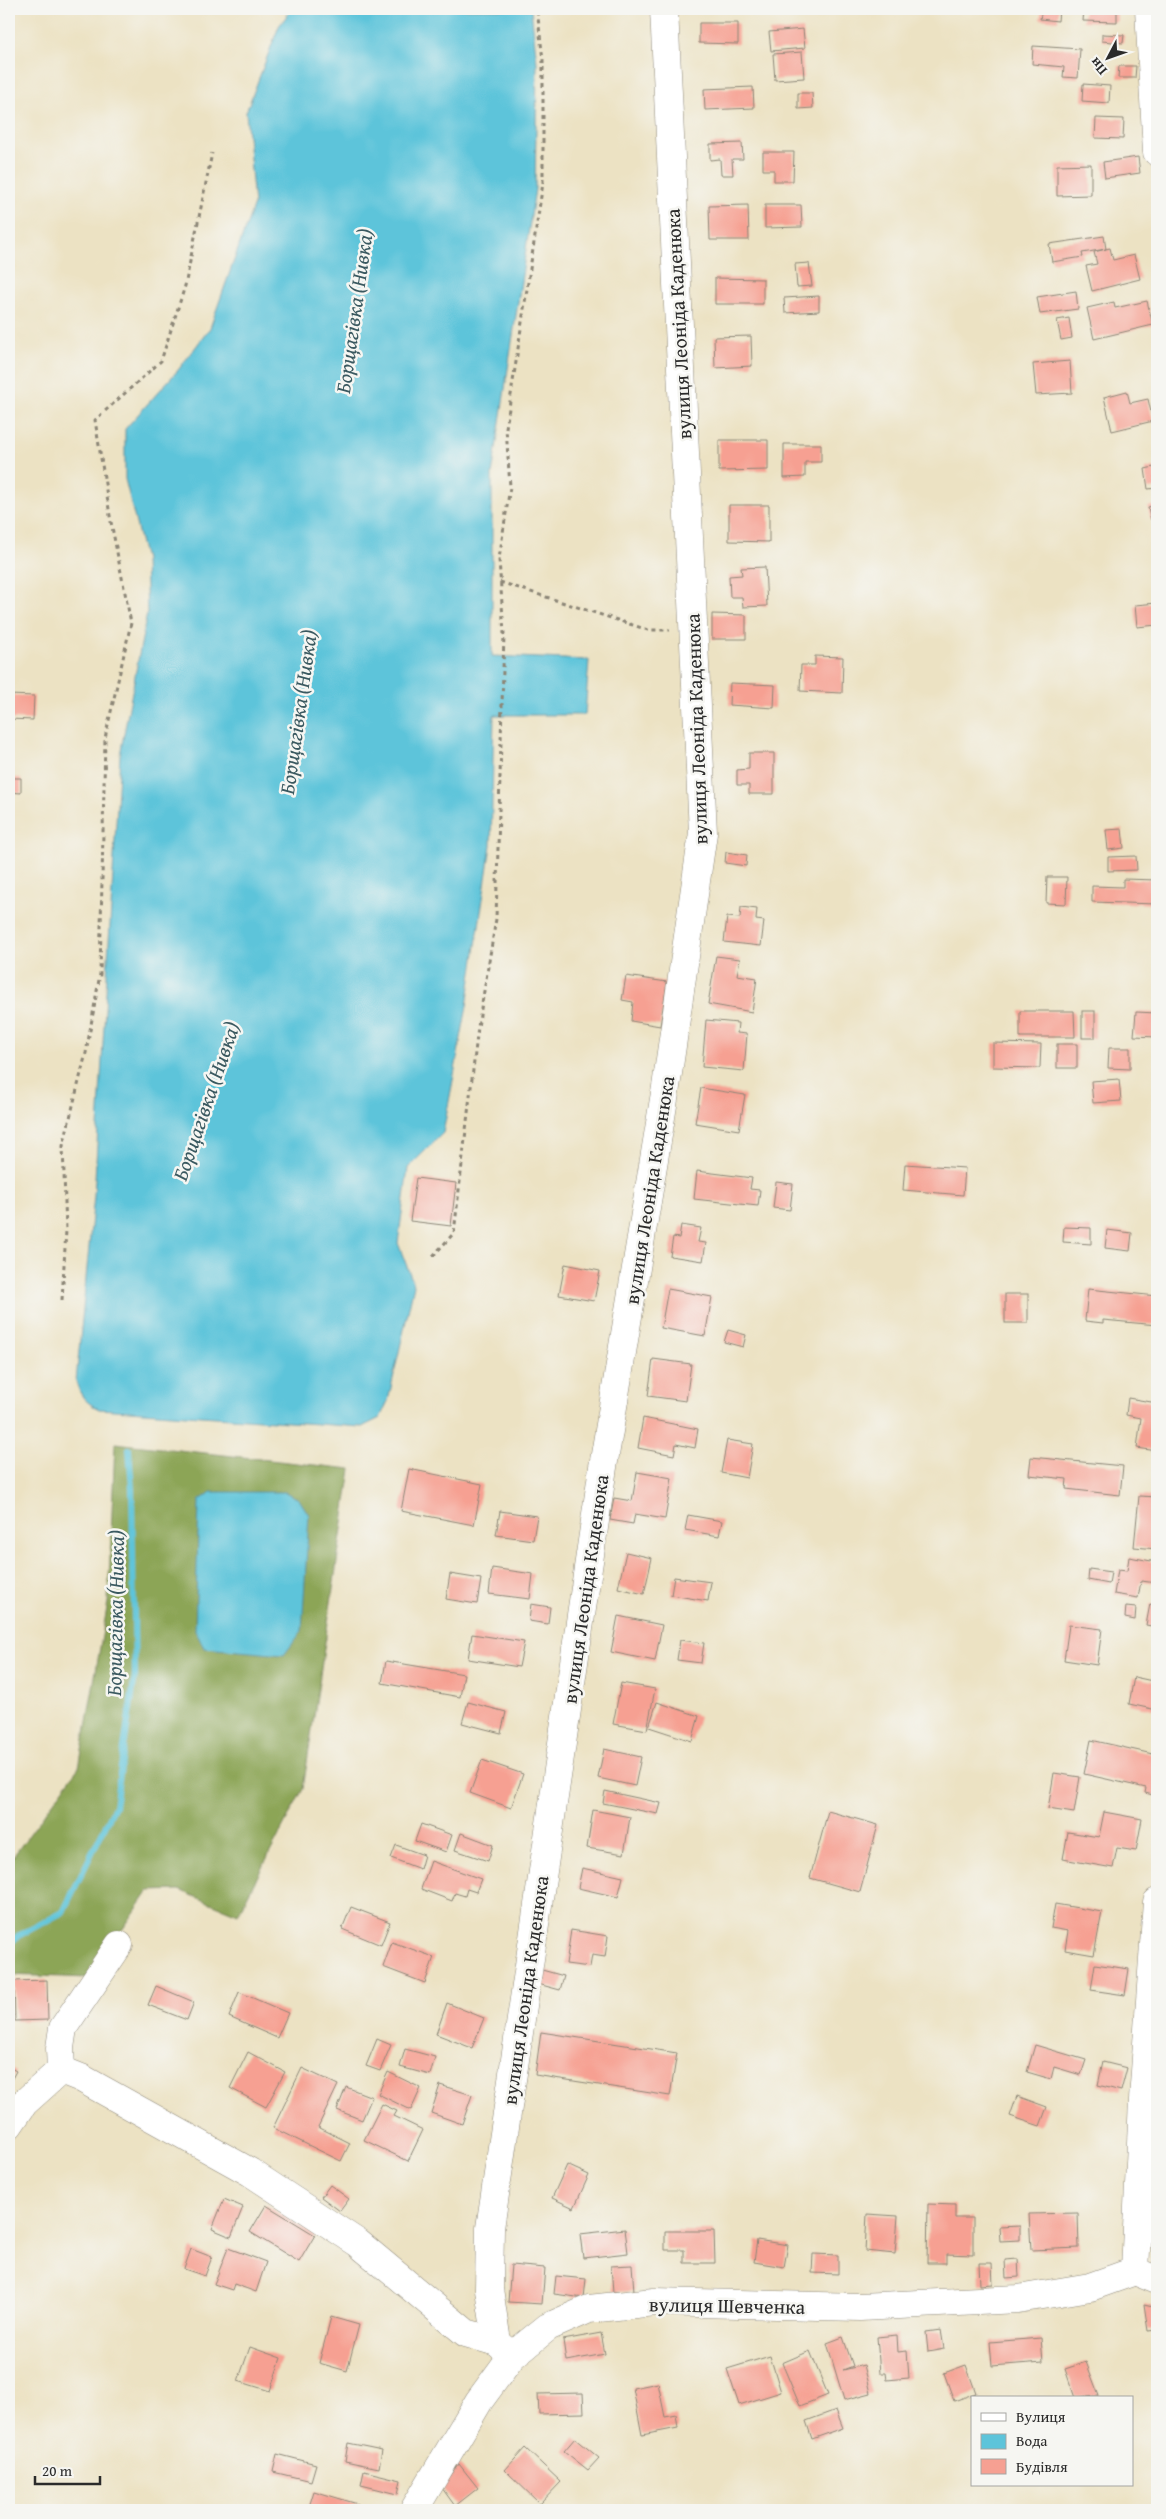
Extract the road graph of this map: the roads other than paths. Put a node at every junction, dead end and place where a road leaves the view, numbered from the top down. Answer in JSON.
{"nodes":[{"id":1,"x":664,"y":9,"type":"edge"},
{"id":2,"x":1149,"y":9,"type":"edge"},
{"id":3,"x":1157,"y":152,"type":"edge"},
{"id":4,"x":1157,"y":1902,"type":"edge"},
{"id":5,"x":119,"y":1945,"type":"dead end"},
{"id":6,"x":61,"y":2070,"type":"junction"},
{"id":7,"x":9,"y":2125,"type":"edge"},
{"id":8,"x":1146,"y":2275,"type":"edge"},
{"id":9,"x":505,"y":2349,"type":"junction"},
{"id":10,"x":414,"y":2510,"type":"edge"}],
"edges":[{"from":1,"to":9,"type":"street","name":"вулиця Леоніда Каденюка"},
{"from":2,"to":3,"type":"street"},
{"from":4,"to":8,"type":"street","name":"вулиця Шевченка"},
{"from":5,"to":6,"type":"street"},
{"from":6,"to":7,"type":"street"},
{"from":6,"to":9,"type":"street"},
{"from":8,"to":9,"type":"street","name":"вулиця Шевченка"},
{"from":9,"to":10,"type":"street","name":"вулиця Шевченка"}]}
